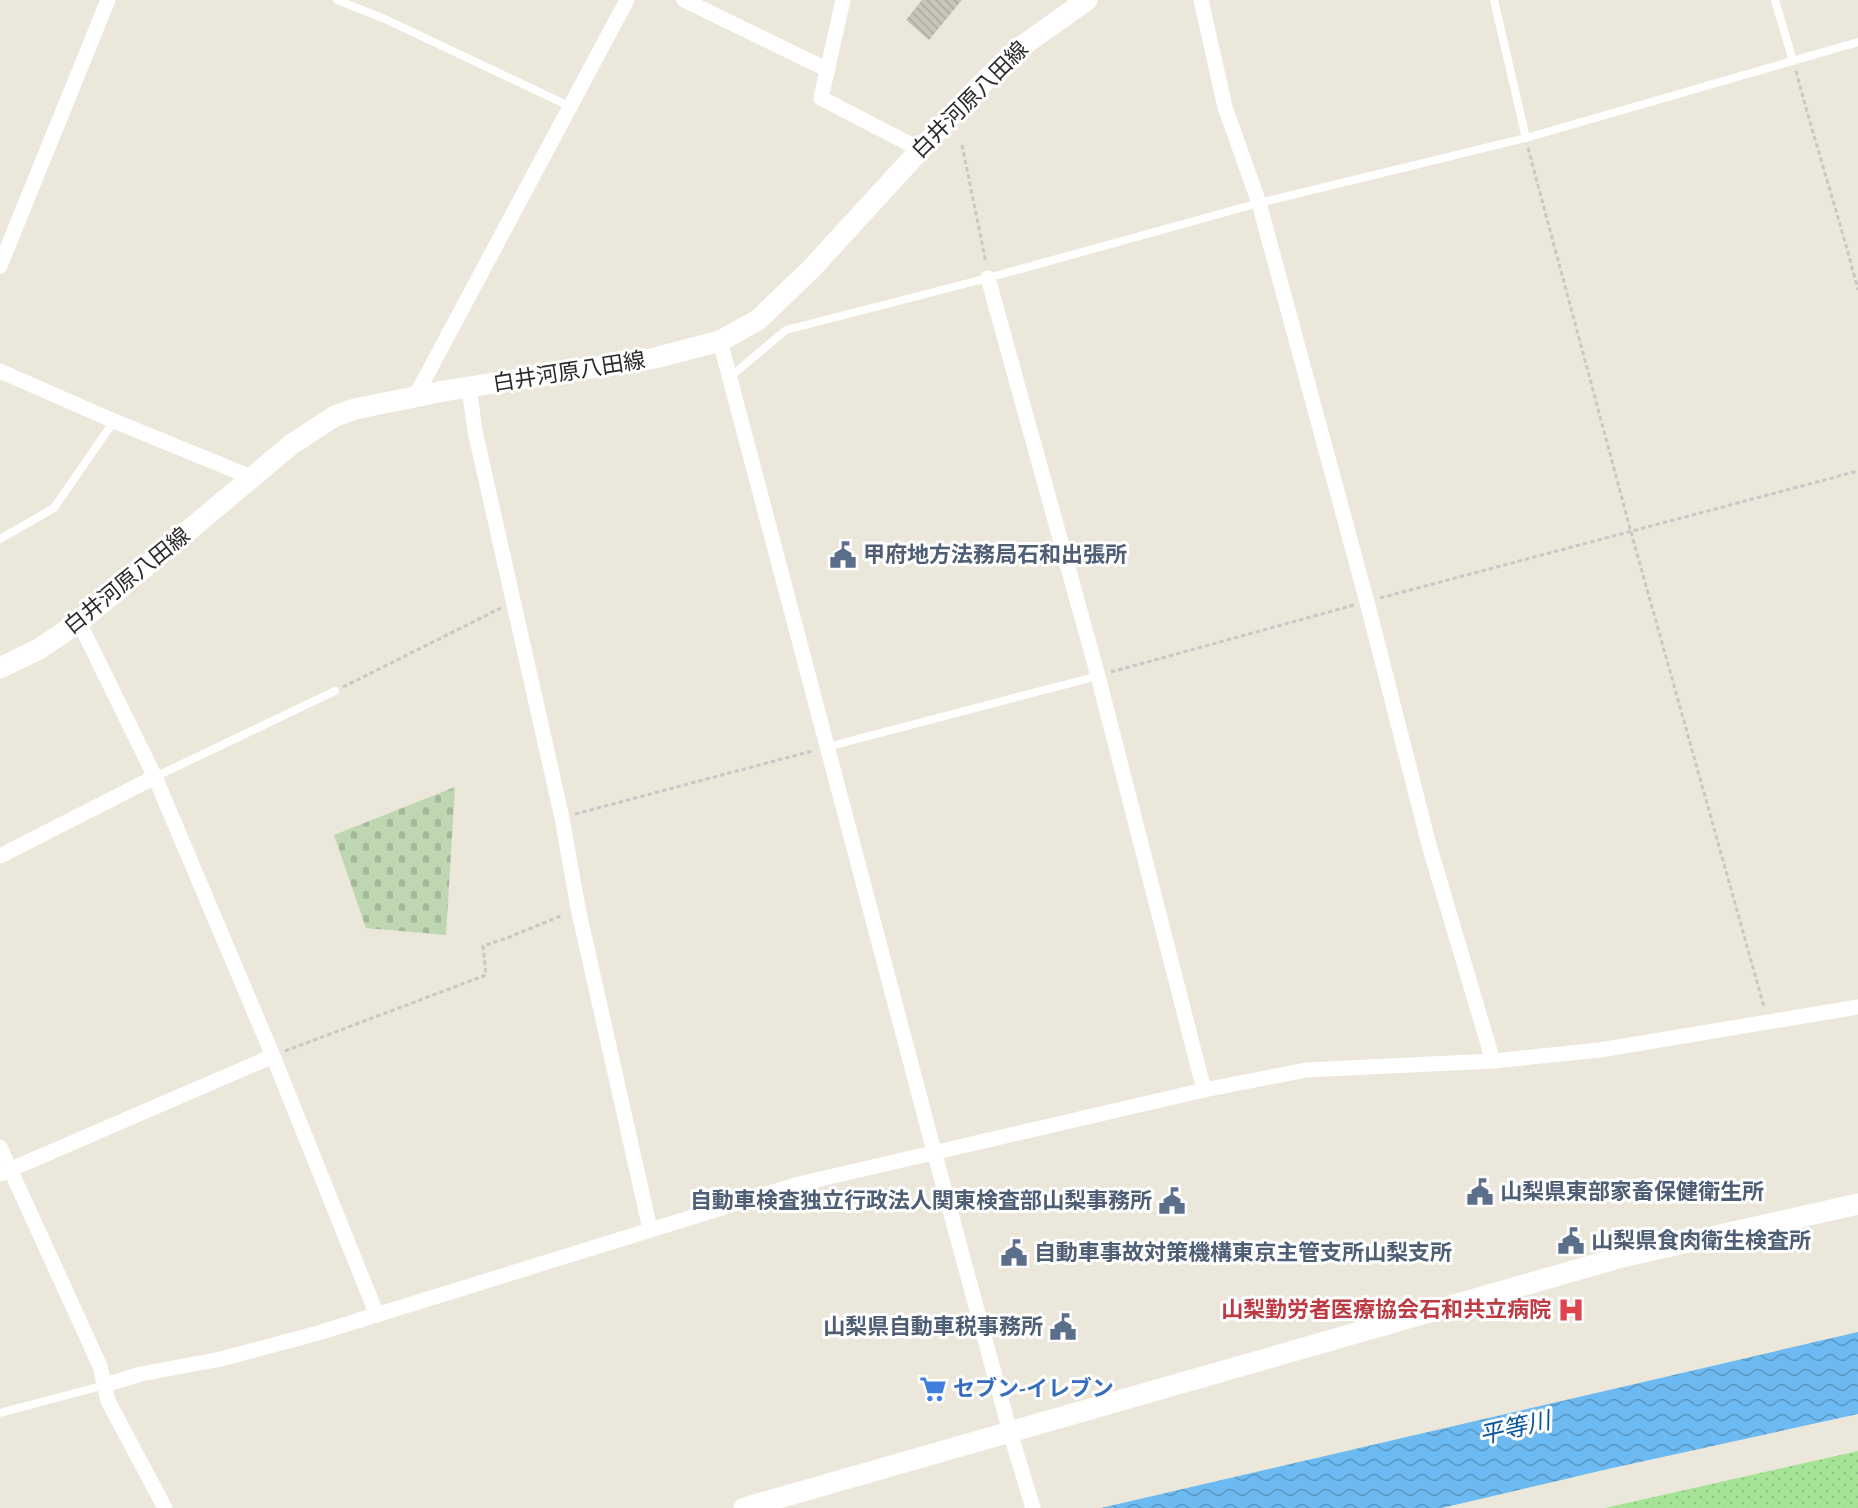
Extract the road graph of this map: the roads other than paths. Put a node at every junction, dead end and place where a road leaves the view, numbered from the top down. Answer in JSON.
{"nodes":[{"id":1,"x":108,"y":0,"type":"edge"},
{"id":2,"x":337,"y":0,"type":"edge"},
{"id":3,"x":627,"y":0,"type":"edge"},
{"id":4,"x":684,"y":0,"type":"edge"},
{"id":5,"x":843,"y":0,"type":"edge"},
{"id":6,"x":1087,"y":0,"type":"edge"},
{"id":7,"x":1201,"y":0,"type":"edge"},
{"id":8,"x":1494,"y":0,"type":"edge"},
{"id":9,"x":1775,"y":0,"type":"edge"},
{"id":10,"x":1858,"y":42,"type":"edge"},
{"id":11,"x":1793,"y":61,"type":"junction"},
{"id":12,"x":828,"y":70,"type":"junction"},
{"id":13,"x":569,"y":106,"type":"junction"},
{"id":14,"x":1526,"y":138,"type":"junction"},
{"id":15,"x":921,"y":150,"type":"junction"},
{"id":16,"x":1259,"y":203,"type":"junction"},
{"id":17,"x":0,"y":266,"type":"edge"},
{"id":18,"x":988,"y":278,"type":"junction"},
{"id":19,"x":720,"y":341,"type":"junction"},
{"id":20,"x":0,"y":371,"type":"edge"},
{"id":21,"x":729,"y":378,"type":"junction"},
{"id":22,"x":469,"y":387,"type":"junction"},
{"id":23,"x":415,"y":397,"type":"junction"},
{"id":24,"x":114,"y":421,"type":"junction"},
{"id":25,"x":251,"y":477,"type":"junction"},
{"id":26,"x":0,"y":539,"type":"edge"},
{"id":27,"x":80,"y":622,"type":"junction"},
{"id":28,"x":0,"y":668,"type":"edge"},
{"id":29,"x":1098,"y":676,"type":"junction"},
{"id":30,"x":335,"y":691,"type":"road end"},
{"id":31,"x":827,"y":747,"type":"junction"},
{"id":32,"x":155,"y":777,"type":"junction"},
{"id":33,"x":0,"y":856,"type":"edge"},
{"id":34,"x":1858,"y":1007,"type":"edge"},
{"id":35,"x":273,"y":1056,"type":"junction"},
{"id":36,"x":1493,"y":1061,"type":"junction"},
{"id":37,"x":1204,"y":1090,"type":"junction"},
{"id":38,"x":0,"y":1147,"type":"edge"},
{"id":39,"x":934,"y":1151,"type":"junction"},
{"id":40,"x":5,"y":1173,"type":"edge"},
{"id":41,"x":1858,"y":1204,"type":"edge"},
{"id":42,"x":650,"y":1229,"type":"junction"},
{"id":43,"x":376,"y":1316,"type":"junction"},
{"id":44,"x":105,"y":1385,"type":"junction"},
{"id":45,"x":0,"y":1413,"type":"edge"},
{"id":46,"x":1010,"y":1432,"type":"junction"},
{"id":47,"x":165,"y":1508,"type":"edge"},
{"id":48,"x":744,"y":1508,"type":"edge"},
{"id":49,"x":1033,"y":1508,"type":"edge"}],
"edges":[{"from":1,"to":17,"type":"street"},
{"from":2,"to":13,"type":"lane"},
{"from":3,"to":13,"type":"street"},
{"from":4,"to":12,"type":"street"},
{"from":5,"to":12,"type":"street"},
{"from":6,"to":15,"type":"main road","name":"白井河原八田線"},
{"from":7,"to":16,"type":"street"},
{"from":8,"to":14,"type":"lane"},
{"from":9,"to":11,"type":"lane"},
{"from":10,"to":11,"type":"lane"},
{"from":11,"to":14,"type":"lane"},
{"from":12,"to":15,"type":"street"},
{"from":13,"to":23,"type":"street"},
{"from":14,"to":16,"type":"lane"},
{"from":15,"to":19,"type":"main road","name":"白井河原八田線"},
{"from":16,"to":18,"type":"lane"},
{"from":16,"to":36,"type":"street"},
{"from":18,"to":21,"type":"lane"},
{"from":18,"to":29,"type":"street"},
{"from":19,"to":21,"type":"street"},
{"from":19,"to":22,"type":"main road","name":"白井河原八田線"},
{"from":20,"to":24,"type":"street"},
{"from":21,"to":31,"type":"street"},
{"from":22,"to":23,"type":"main road","name":"白井河原八田線"},
{"from":22,"to":42,"type":"street"},
{"from":23,"to":25,"type":"main road","name":"白井河原八田線"},
{"from":24,"to":25,"type":"street"},
{"from":24,"to":26,"type":"lane"},
{"from":25,"to":27,"type":"main road","name":"白井河原八田線"},
{"from":27,"to":28,"type":"main road","name":"白井河原八田線"},
{"from":27,"to":32,"type":"street"},
{"from":29,"to":31,"type":"lane"},
{"from":29,"to":37,"type":"street"},
{"from":30,"to":32,"type":"lane"},
{"from":31,"to":39,"type":"street"},
{"from":32,"to":33,"type":"street"},
{"from":32,"to":35,"type":"street"},
{"from":34,"to":36,"type":"street"},
{"from":35,"to":40,"type":"street"},
{"from":35,"to":43,"type":"street"},
{"from":36,"to":37,"type":"street"},
{"from":37,"to":39,"type":"street"},
{"from":38,"to":40,"type":"street"},
{"from":39,"to":42,"type":"street"},
{"from":39,"to":46,"type":"street"},
{"from":40,"to":44,"type":"street"},
{"from":41,"to":46,"type":"main road"},
{"from":42,"to":43,"type":"street"},
{"from":43,"to":44,"type":"street"},
{"from":44,"to":45,"type":"lane"},
{"from":44,"to":47,"type":"street"},
{"from":46,"to":48,"type":"main road"},
{"from":46,"to":49,"type":"street"}]}
